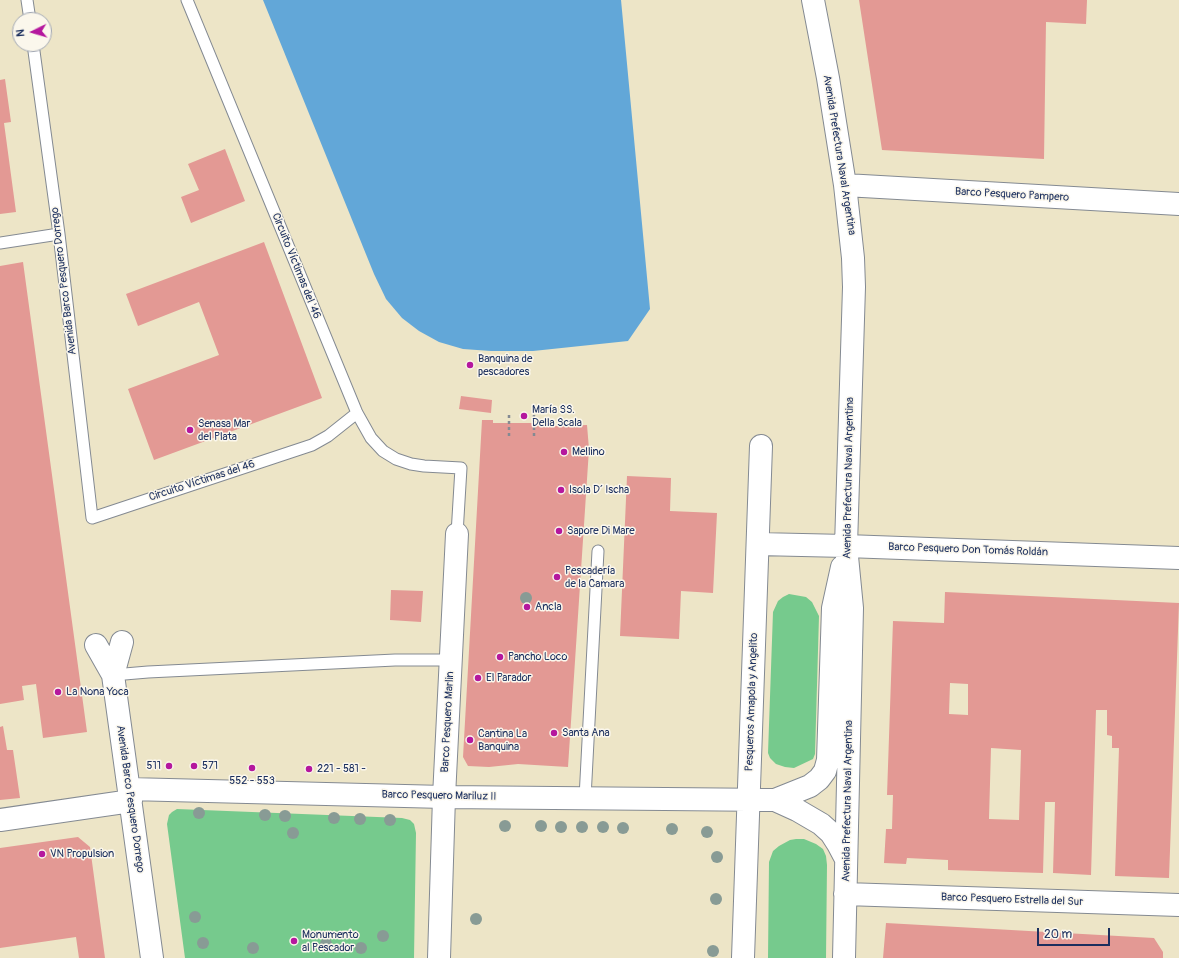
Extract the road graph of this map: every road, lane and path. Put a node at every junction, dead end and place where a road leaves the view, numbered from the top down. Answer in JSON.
{"nodes":[{"id":1,"x":27,"y":0,"type":"edge"},
{"id":2,"x":187,"y":0,"type":"edge"},
{"id":3,"x":813,"y":0,"type":"edge"},
{"id":4,"x":29,"y":12,"type":"edge"},
{"id":5,"x":34,"y":52,"type":"edge"},
{"id":6,"x":845,"y":186,"type":"junction"},
{"id":7,"x":1179,"y":204,"type":"edge"},
{"id":8,"x":59,"y":234,"type":"junction"},
{"id":9,"x":0,"y":242,"type":"edge"},
{"id":10,"x":357,"y":413,"type":"junction"},
{"id":11,"x":534,"y":413,"type":"dead end"},
{"id":12,"x":509,"y":414,"type":"dead end"},
{"id":13,"x":509,"y":436,"type":"dead end"},
{"id":14,"x":534,"y":436,"type":"dead end"},
{"id":15,"x":761,"y":446,"type":"dead end"},
{"id":16,"x":92,"y":518,"type":"joint"},
{"id":17,"x":457,"y":534,"type":"joint"},
{"id":18,"x":758,"y":544,"type":"junction"},
{"id":19,"x":846,"y":546,"type":"junction"},
{"id":20,"x":598,"y":551,"type":"dead end"},
{"id":21,"x":1179,"y":558,"type":"edge"},
{"id":22,"x":122,"y":642,"type":"dead end"},
{"id":23,"x":96,"y":645,"type":"dead end"},
{"id":24,"x":451,"y":660,"type":"junction"},
{"id":25,"x":113,"y":675,"type":"junction"},
{"id":26,"x":130,"y":795,"type":"junction"},
{"id":27,"x":444,"y":797,"type":"junction"},
{"id":28,"x":585,"y":798,"type":"junction"},
{"id":29,"x":749,"y":800,"type":"junction"},
{"id":30,"x":775,"y":800,"type":"junction"},
{"id":31,"x":0,"y":820,"type":"edge"},
{"id":32,"x":846,"y":860,"type":"junction"},
{"id":33,"x":845,"y":894,"type":"junction"},
{"id":34,"x":1179,"y":905,"type":"edge"},
{"id":35,"x":152,"y":958,"type":"edge"},
{"id":36,"x":439,"y":958,"type":"edge"},
{"id":37,"x":743,"y":958,"type":"edge"},
{"id":38,"x":844,"y":958,"type":"edge"}],
"edges":[{"from":1,"to":4,"type":"lane"},
{"from":2,"to":10,"type":"lane","name":"Circuito Víctimas del '46"},
{"from":3,"to":6,"type":"street","name":"Avenida Prefectura Naval Argentina"},
{"from":5,"to":8,"type":"lane","name":"Avenida Barco Pesquero Dorrego"},
{"from":6,"to":7,"type":"street","name":"Barco Pesquero Pampero"},
{"from":6,"to":19,"type":"street","name":"Avenida Prefectura Naval Argentina"},
{"from":8,"to":9,"type":"lane"},
{"from":8,"to":16,"type":"lane","name":"Avenida Barco Pesquero Dorrego"},
{"from":10,"to":16,"type":"lane","name":"Circuito Víctimas del 46"},
{"from":10,"to":17,"type":"lane","name":"Circuito Víctimas del '46"},
{"from":11,"to":14,"type":"path"},
{"from":12,"to":13,"type":"path"},
{"from":15,"to":18,"type":"street","name":"Pesqueros Amapola y Angelito"},
{"from":17,"to":24,"type":"street","name":"Barco Pesquero Marlin"},
{"from":18,"to":19,"type":"street","name":"Barco Pesquero Don Tomás Roldán"},
{"from":18,"to":29,"type":"street","name":"Pesqueros Amapola y Angelito"},
{"from":19,"to":21,"type":"street","name":"Barco Pesquero Don Tomás Roldán"},
{"from":19,"to":30,"type":"street"},
{"from":19,"to":32,"type":"street","name":"Avenida Prefectura Naval Argentina"},
{"from":20,"to":28,"type":"lane"},
{"from":22,"to":25,"type":"street"},
{"from":23,"to":25,"type":"street","name":"Avenida Barco Pesquero Dorrego"},
{"from":24,"to":25,"type":"lane"},
{"from":24,"to":27,"type":"street","name":"Barco Pesquero Marlin"},
{"from":25,"to":26,"type":"street","name":"Avenida Barco Pesquero Dorrego"},
{"from":26,"to":27,"type":"street","name":"Barco Pesquero Mariluz II"},
{"from":26,"to":31,"type":"street","name":"Barco Pesquero Mariluz II"},
{"from":26,"to":35,"type":"street","name":"Avenida Barco Pesquero Dorrego"},
{"from":27,"to":28,"type":"street","name":"Barco Pesquero Mariluz II"},
{"from":27,"to":36,"type":"street","name":"Barco Pesquero Marlin"},
{"from":28,"to":29,"type":"street","name":"Barco Pesquero Mariluz II"},
{"from":29,"to":30,"type":"street","name":"Barco Pesquero Mariluz II"},
{"from":29,"to":37,"type":"street","name":"Pesqueros Amapola y Angelito"},
{"from":30,"to":32,"type":"street"},
{"from":32,"to":33,"type":"street","name":"Avenida Prefectura Naval Argentina"},
{"from":33,"to":34,"type":"street","name":"Barco Pesquero Estrella del Sur"},
{"from":33,"to":38,"type":"street","name":"Avenida Prefectura Naval Argentina"}]}
